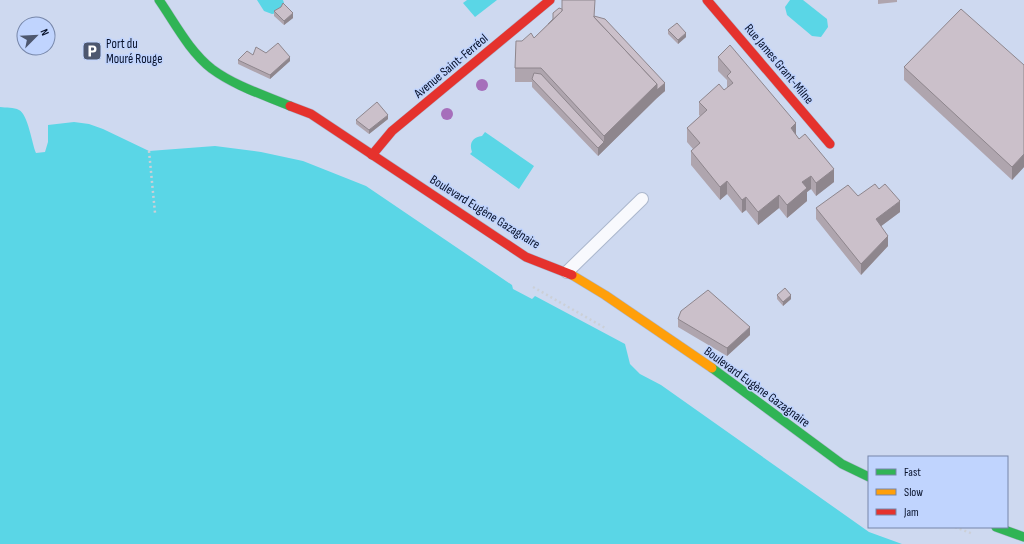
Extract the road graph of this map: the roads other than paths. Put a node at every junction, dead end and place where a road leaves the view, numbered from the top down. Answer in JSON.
{"nodes":[{"id":1,"x":159,"y":0,"type":"edge"},
{"id":2,"x":550,"y":0,"type":"edge"},
{"id":3,"x":708,"y":0,"type":"edge"},
{"id":4,"x":830,"y":144,"type":"dead end"},
{"id":5,"x":372,"y":155,"type":"junction"},
{"id":6,"x":642,"y":199,"type":"dead end"},
{"id":7,"x":567,"y":272,"type":"junction"},
{"id":8,"x":868,"y":477,"type":"edge"},
{"id":9,"x":999,"y":528,"type":"edge"},
{"id":10,"x":1024,"y":537,"type":"edge"}],
"edges":[{"from":1,"to":5,"type":"street","name":"Boulevard Eugène Gazagnaire"},
{"from":2,"to":5,"type":"street","name":"Avenue Saint-Ferréol"},
{"from":3,"to":4,"type":"street","name":"Rue James Grant-Milne"},
{"from":5,"to":7,"type":"street","name":"Boulevard Eugène Gazagnaire"},
{"from":6,"to":7,"type":"lane"},
{"from":7,"to":8,"type":"street","name":"Boulevard Eugène Gazagnaire"},
{"from":9,"to":10,"type":"street"}]}
